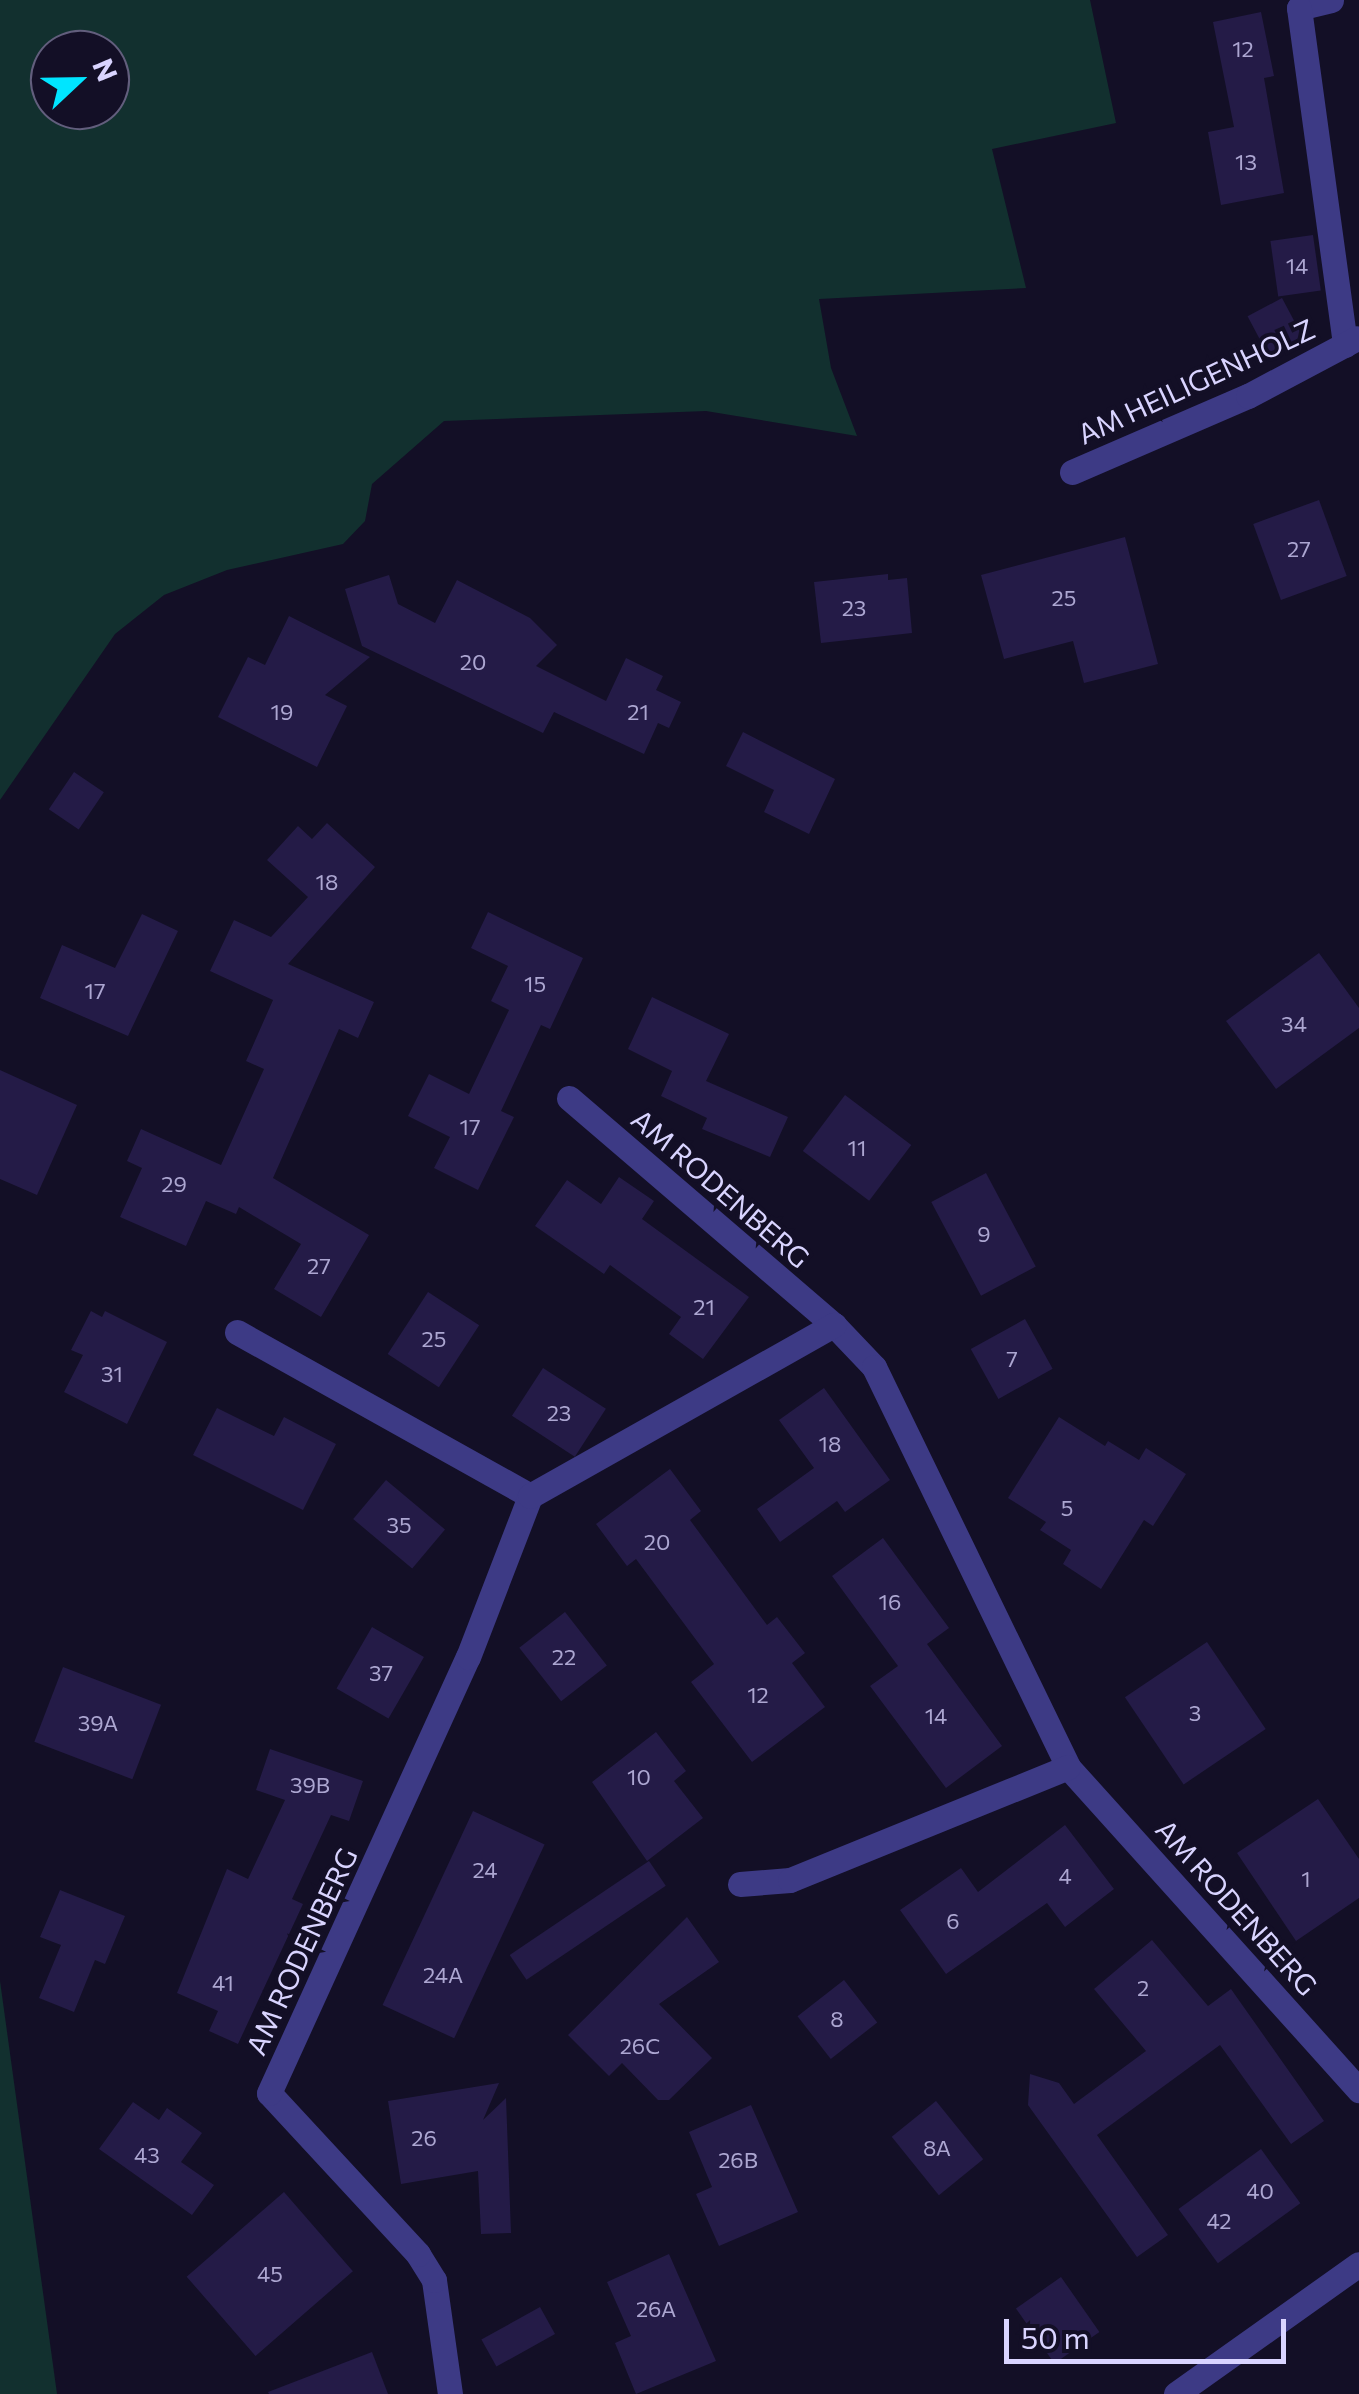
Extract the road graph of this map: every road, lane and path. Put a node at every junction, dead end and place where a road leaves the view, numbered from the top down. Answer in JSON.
{"nodes":[{"id":1,"x":1331,"y":0,"type":"edge"},
{"id":2,"x":1352,"y":341,"type":"edge"},
{"id":3,"x":1072,"y":472,"type":"dead end"},
{"id":4,"x":568,"y":1098,"type":"dead end"},
{"id":5,"x":834,"y":1325,"type":"junction"},
{"id":6,"x":237,"y":1332,"type":"dead end"},
{"id":7,"x":530,"y":1496,"type":"junction"},
{"id":8,"x":1068,"y":1767,"type":"junction"},
{"id":9,"x":740,"y":1884,"type":"dead end"},
{"id":10,"x":1359,"y":2090,"type":"edge"},
{"id":11,"x":1359,"y":2264,"type":"edge"},
{"id":12,"x":450,"y":2394,"type":"edge"},
{"id":13,"x":1176,"y":2394,"type":"edge"}],
"edges":[{"from":1,"to":2,"type":"street","name":"AM HEILIGENHOLZ"},
{"from":2,"to":3,"type":"street","name":"AM HEILIGENHOLZ"},
{"from":4,"to":5,"type":"street","name":"AM RODENBERG"},
{"from":5,"to":7,"type":"street"},
{"from":5,"to":8,"type":"street","name":"AM RODENBERG"},
{"from":6,"to":7,"type":"street"},
{"from":7,"to":12,"type":"street","name":"AM RODENBERG"},
{"from":8,"to":9,"type":"street"},
{"from":8,"to":10,"type":"street","name":"AM RODENBERG"},
{"from":11,"to":13,"type":"street"}]}
